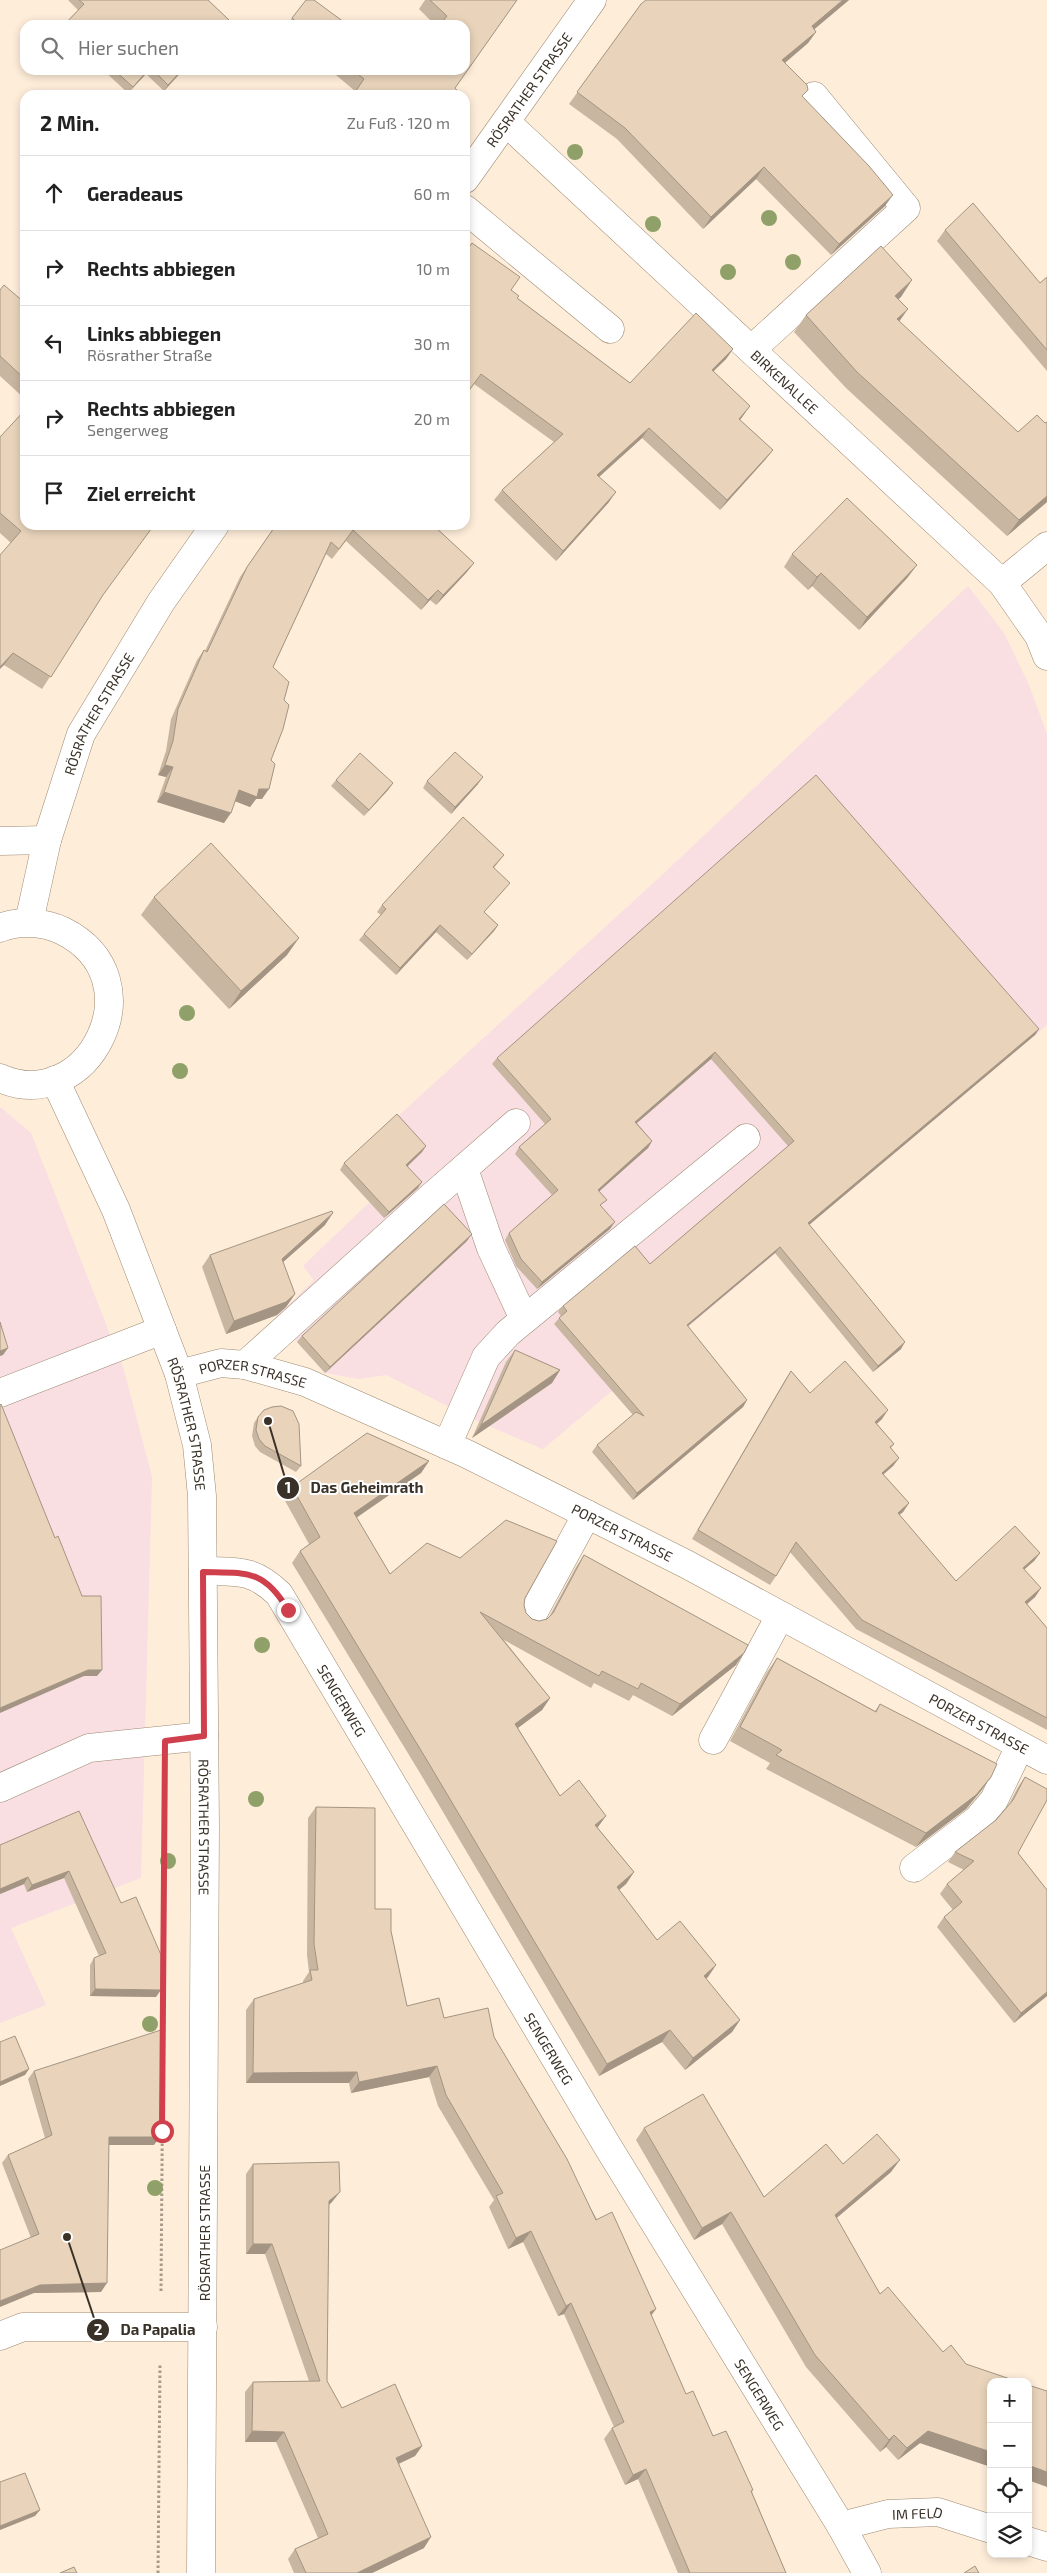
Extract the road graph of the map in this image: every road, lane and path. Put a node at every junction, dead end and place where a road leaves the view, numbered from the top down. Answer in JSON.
{"nodes":[{"id":1,"x":592,"y":0,"type":"edge"},
{"id":2,"x":814,"y":96,"type":"dead end"},
{"id":3,"x":506,"y":122,"type":"junction"},
{"id":4,"x":470,"y":172,"type":"edge"},
{"id":5,"x":470,"y":213,"type":"edge"},
{"id":6,"x":610,"y":329,"type":"dead end"},
{"id":7,"x":751,"y":350,"type":"junction"},
{"id":8,"x":211,"y":530,"type":"edge"},
{"id":9,"x":1047,"y":546,"type":"edge"},
{"id":10,"x":1002,"y":583,"type":"junction"},
{"id":11,"x":1047,"y":656,"type":"edge"},
{"id":12,"x":0,"y":840,"type":"edge"},
{"id":13,"x":47,"y":840,"type":"junction"},
{"id":14,"x":29,"y":922,"type":"junction"},
{"id":15,"x":0,"y":928,"type":"edge"},
{"id":16,"x":0,"y":1078,"type":"edge"},
{"id":17,"x":55,"y":1080,"type":"junction"},
{"id":18,"x":516,"y":1123,"type":"dead end"},
{"id":19,"x":746,"y":1138,"type":"dead end"},
{"id":20,"x":464,"y":1169,"type":"junction"},
{"id":21,"x":524,"y":1319,"type":"junction"},
{"id":22,"x":162,"y":1330,"type":"junction"},
{"id":23,"x":245,"y":1366,"type":"junction"},
{"id":24,"x":179,"y":1374,"type":"junction"},
{"id":25,"x":0,"y":1393,"type":"edge"},
{"id":26,"x":447,"y":1445,"type":"junction"},
{"id":27,"x":587,"y":1514,"type":"junction"},
{"id":28,"x":203,"y":1572,"type":"junction"},
{"id":29,"x":780,"y":1616,"type":"junction"},
{"id":30,"x":531,"y":1617,"type":"edge"},
{"id":31,"x":204,"y":1736,"type":"junction"},
{"id":32,"x":713,"y":1740,"type":"dead end"},
{"id":33,"x":165,"y":1741,"type":"junction"},
{"id":34,"x":1020,"y":1746,"type":"junction"},
{"id":35,"x":1047,"y":1760,"type":"edge"},
{"id":36,"x":0,"y":1788,"type":"edge"},
{"id":37,"x":914,"y":1868,"type":"dead end"},
{"id":38,"x":161,"y":2326,"type":"junction"},
{"id":39,"x":203,"y":2327,"type":"junction"},
{"id":40,"x":0,"y":2336,"type":"edge"},
{"id":41,"x":841,"y":2526,"type":"junction"},
{"id":42,"x":987,"y":2528,"type":"edge"},
{"id":43,"x":1032,"y":2542,"type":"edge"},
{"id":44,"x":1047,"y":2548,"type":"edge"},
{"id":45,"x":158,"y":2573,"type":"edge"},
{"id":46,"x":200,"y":2573,"type":"edge"},
{"id":47,"x":867,"y":2573,"type":"edge"}],
"edges":[{"from":1,"to":3,"type":"street","name":"RÖSRATHER STRASSE"},
{"from":2,"to":7,"type":"street"},
{"from":3,"to":4,"type":"street","name":"RÖSRATHER STRASSE"},
{"from":3,"to":7,"type":"street","name":"BIRKENALLEE"},
{"from":5,"to":6,"type":"street"},
{"from":7,"to":10,"type":"street","name":"BIRKENALLEE"},
{"from":8,"to":13,"type":"street","name":"RÖSRATHER STRASSE"},
{"from":9,"to":10,"type":"street"},
{"from":10,"to":11,"type":"street","name":"BIRKENALLEE"},
{"from":12,"to":13,"type":"street"},
{"from":13,"to":14,"type":"street","name":"RÖSRATHER STRASSE"},
{"from":14,"to":15,"type":"street"},
{"from":14,"to":17,"type":"street"},
{"from":16,"to":17,"type":"street"},
{"from":17,"to":22,"type":"street","name":"RÖSRATHER STRASSE"},
{"from":18,"to":20,"type":"street"},
{"from":19,"to":21,"type":"street"},
{"from":20,"to":21,"type":"street"},
{"from":20,"to":23,"type":"street"},
{"from":21,"to":26,"type":"street"},
{"from":22,"to":24,"type":"street","name":"RÖSRATHER STRASSE"},
{"from":22,"to":25,"type":"street"},
{"from":23,"to":24,"type":"street","name":"PORZER STRASSE"},
{"from":23,"to":26,"type":"street","name":"PORZER STRASSE"},
{"from":24,"to":28,"type":"street","name":"RÖSRATHER STRASSE"},
{"from":26,"to":27,"type":"street","name":"PORZER STRASSE"},
{"from":27,"to":29,"type":"street","name":"PORZER STRASSE"},
{"from":27,"to":30,"type":"street"},
{"from":28,"to":31,"type":"street","name":"RÖSRATHER STRASSE"},
{"from":28,"to":41,"type":"street","name":"SENGERWEG"},
{"from":29,"to":32,"type":"street"},
{"from":29,"to":34,"type":"street","name":"PORZER STRASSE"},
{"from":31,"to":33,"type":"street"},
{"from":31,"to":39,"type":"street","name":"RÖSRATHER STRASSE"},
{"from":33,"to":36,"type":"street"},
{"from":33,"to":38,"type":"path"},
{"from":34,"to":35,"type":"street","name":"PORZER STRASSE"},
{"from":34,"to":37,"type":"street"},
{"from":38,"to":39,"type":"street"},
{"from":38,"to":40,"type":"street"},
{"from":38,"to":45,"type":"path"},
{"from":39,"to":46,"type":"street","name":"RÖSRATHER STRASSE"},
{"from":41,"to":42,"type":"street","name":"IM FELD"},
{"from":41,"to":47,"type":"street","name":"SENGERWEG"},
{"from":43,"to":44,"type":"street"}]}
